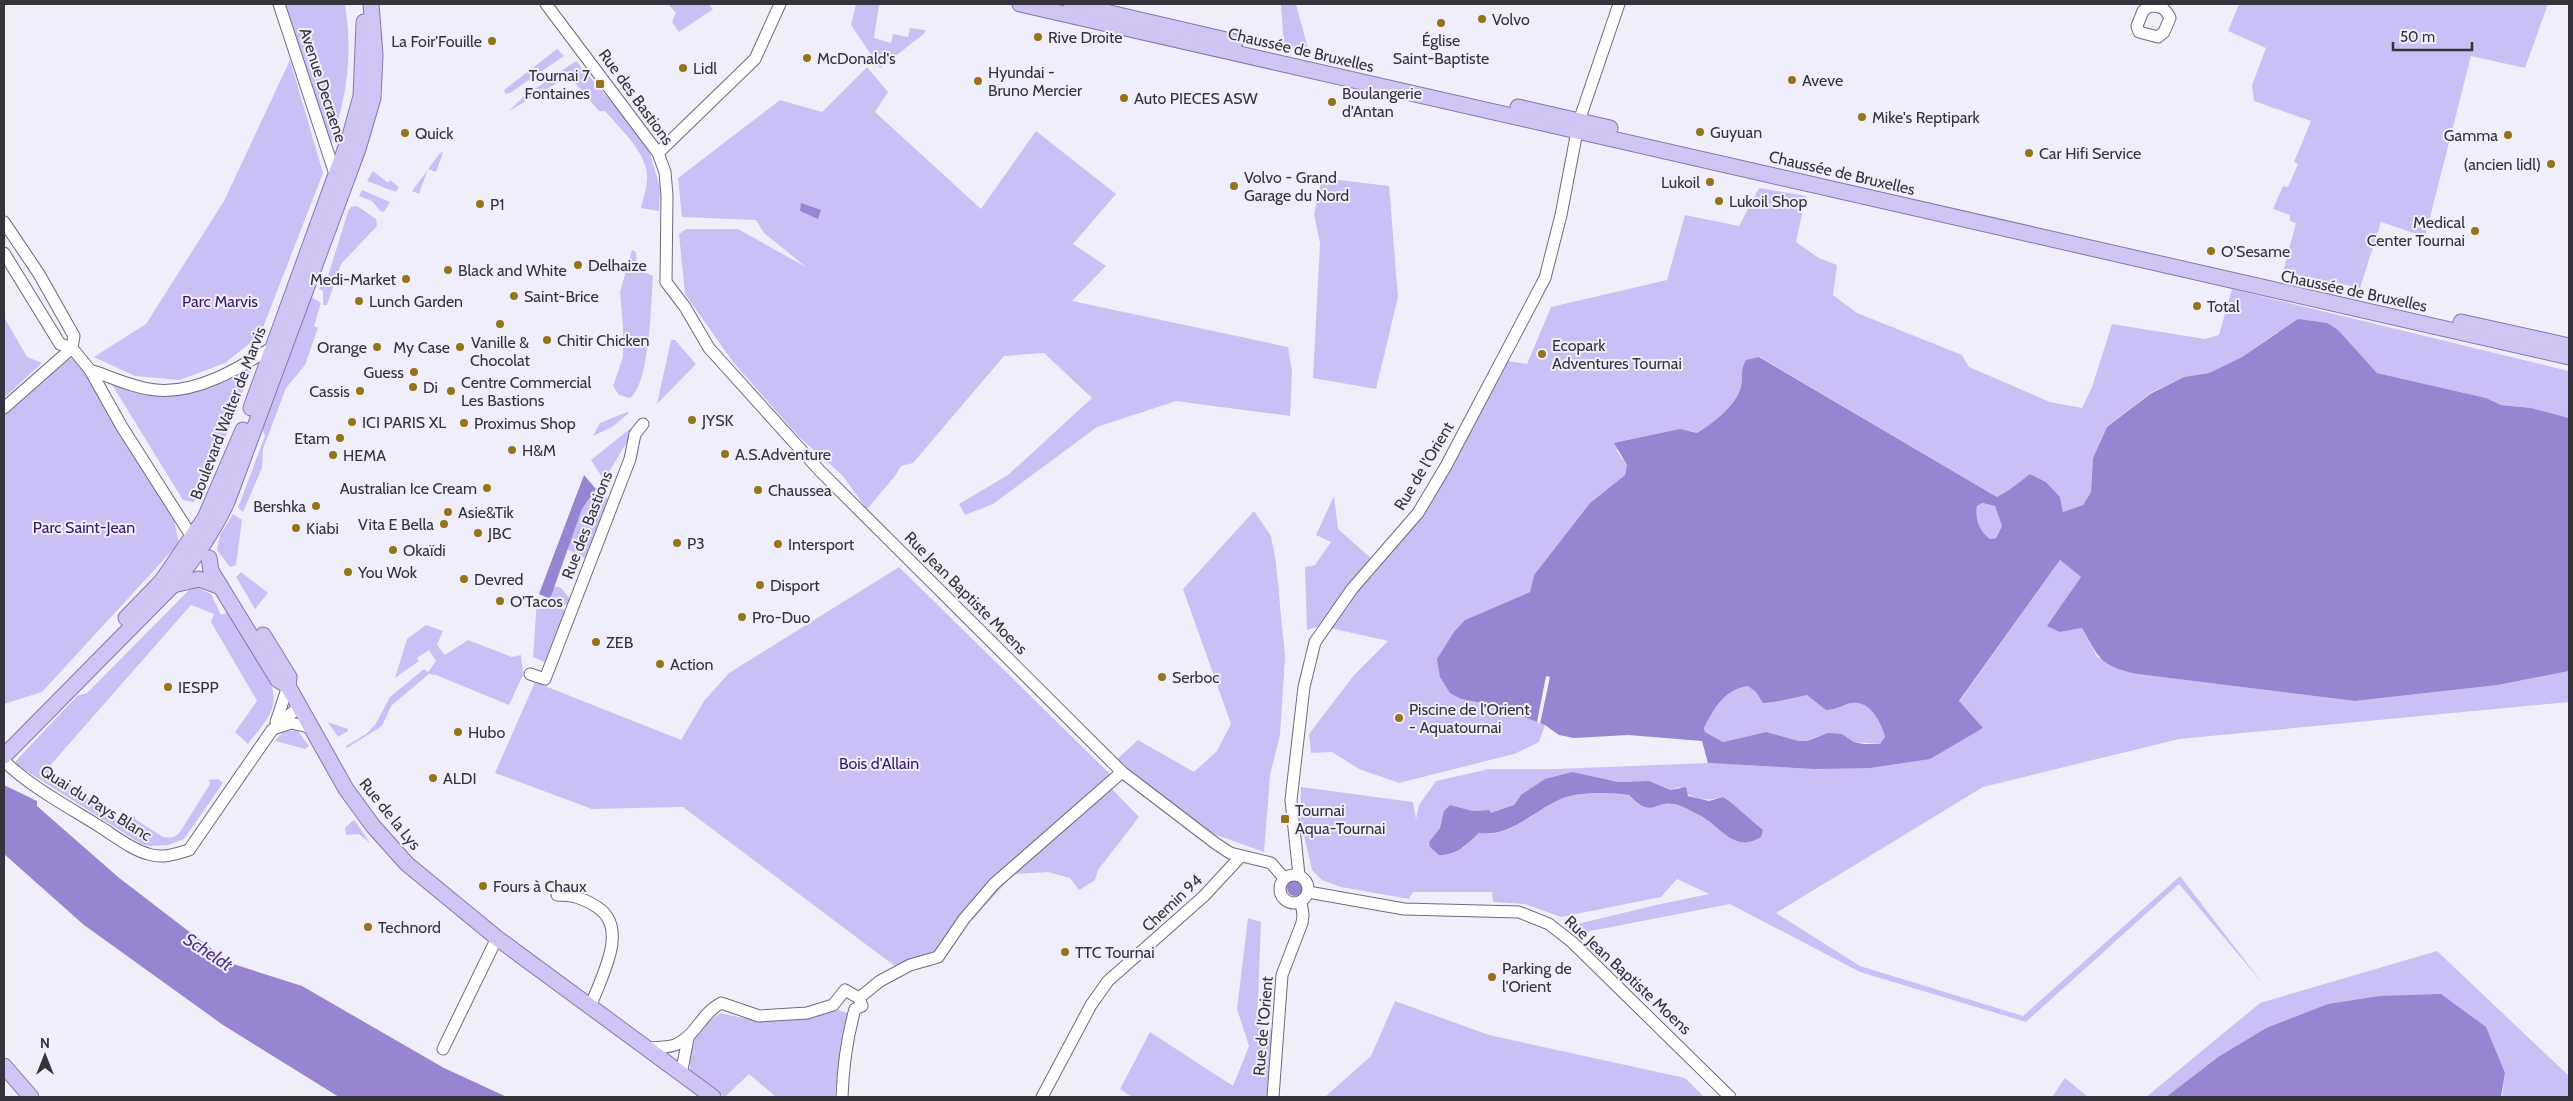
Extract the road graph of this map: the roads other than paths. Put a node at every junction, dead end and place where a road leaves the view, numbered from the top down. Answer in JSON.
{"nodes":[{"id":1,"x":280,"y":4,"type":"edge"},
{"id":2,"x":361,"y":4,"type":"edge"},
{"id":3,"x":371,"y":4,"type":"edge"},
{"id":4,"x":546,"y":4,"type":"edge"},
{"id":5,"x":780,"y":4,"type":"edge"},
{"id":6,"x":1020,"y":4,"type":"edge"},
{"id":7,"x":1071,"y":4,"type":"edge"},
{"id":8,"x":1619,"y":4,"type":"edge"},
{"id":9,"x":1578,"y":126,"type":"junction"},
{"id":10,"x":658,"y":153,"type":"junction"},
{"id":11,"x":336,"y":177,"type":"junction"},
{"id":12,"x":4,"y":222,"type":"edge"},
{"id":13,"x":4,"y":253,"type":"edge"},
{"id":14,"x":39,"y":274,"type":"junction"},
{"id":15,"x":22,"y":282,"type":"junction"},
{"id":16,"x":666,"y":282,"type":"joint"},
{"id":17,"x":2569,"y":346,"type":"edge"},
{"id":18,"x":273,"y":347,"type":"junction"},
{"id":19,"x":72,"y":348,"type":"junction"},
{"id":20,"x":2569,"y":357,"type":"edge"},
{"id":21,"x":90,"y":370,"type":"junction"},
{"id":22,"x":4,"y":408,"type":"edge"},
{"id":23,"x":643,"y":424,"type":"dead end"},
{"id":24,"x":201,"y":548,"type":"junction"},
{"id":25,"x":173,"y":585,"type":"junction"},
{"id":26,"x":221,"y":587,"type":"junction"},
{"id":27,"x":530,"y":674,"type":"dead end"},
{"id":28,"x":288,"y":686,"type":"junction"},
{"id":29,"x":300,"y":706,"type":"junction"},
{"id":30,"x":313,"y":728,"type":"junction"},
{"id":31,"x":272,"y":730,"type":"junction"},
{"id":32,"x":7,"y":745,"type":"edge"},
{"id":33,"x":4,"y":761,"type":"edge"},
{"id":34,"x":1122,"y":772,"type":"junction"},
{"id":35,"x":1241,"y":856,"type":"junction"},
{"id":36,"x":1299,"y":875,"type":"junction"},
{"id":37,"x":1284,"y":878,"type":"junction"},
{"id":38,"x":557,"y":895,"type":"dead end"},
{"id":39,"x":1305,"y":897,"type":"junction"},
{"id":40,"x":497,"y":938,"type":"junction"},
{"id":41,"x":859,"y":998,"type":"junction"},
{"id":42,"x":591,"y":1006,"type":"junction"},
{"id":43,"x":688,"y":1038,"type":"junction"},
{"id":44,"x":650,"y":1048,"type":"junction"},
{"id":45,"x":443,"y":1049,"type":"dead end"},
{"id":46,"x":4,"y":1066,"type":"edge"},
{"id":47,"x":682,"y":1075,"type":"junction"},
{"id":48,"x":1042,"y":1096,"type":"edge"},
{"id":49,"x":32,"y":1097,"type":"edge"},
{"id":50,"x":713,"y":1097,"type":"edge"},
{"id":51,"x":842,"y":1097,"type":"edge"},
{"id":52,"x":1273,"y":1097,"type":"edge"},
{"id":53,"x":1730,"y":1097,"type":"edge"}],
"edges":[{"from":1,"to":11,"type":"street","name":"Avenue Decraene"},
{"from":2,"to":11,"type":"main road","name":"Boulevard Walter de Marvis"},
{"from":3,"to":24,"type":"main road","name":"Boulevard Walter de Marvis"},
{"from":4,"to":10,"type":"street","name":"Rue des Bastions"},
{"from":5,"to":10,"type":"street"},
{"from":6,"to":9,"type":"main road","name":"Chaussée de Bruxelles"},
{"from":7,"to":9,"type":"main road","name":"Chaussée de Bruxelles"},
{"from":8,"to":9,"type":"street","name":"Rue de l'Orient"},
{"from":9,"to":17,"type":"main road","name":"Chaussée de Bruxelles"},
{"from":9,"to":20,"type":"main road","name":"Chaussée de Bruxelles"},
{"from":9,"to":36,"type":"street","name":"Rue de l'Orient"},
{"from":10,"to":16,"type":"street","name":"Rue des Bastions"},
{"from":11,"to":18,"type":"main road","name":"Boulevard Walter de Marvis"},
{"from":12,"to":14,"type":"street"},
{"from":13,"to":15,"type":"street"},
{"from":14,"to":15,"type":"street"},
{"from":14,"to":19,"type":"street"},
{"from":15,"to":19,"type":"street"},
{"from":16,"to":34,"type":"street","name":"Rue Jean Baptiste Moens"},
{"from":18,"to":21,"type":"street"},
{"from":18,"to":24,"type":"main road","name":"Boulevard Walter de Marvis"},
{"from":19,"to":21,"type":"street"},
{"from":19,"to":22,"type":"street"},
{"from":21,"to":24,"type":"street"},
{"from":23,"to":27,"type":"street","name":"Rue des Bastions"},
{"from":24,"to":25,"type":"main road"},
{"from":24,"to":26,"type":"main road","name":"Rue de la Lys"},
{"from":24,"to":28,"type":"main road","name":"Rue de la Lys"},
{"from":24,"to":32,"type":"main road","name":"Boulevard Walter de Marvis"},
{"from":25,"to":26,"type":"main road"},
{"from":25,"to":32,"type":"main road"},
{"from":26,"to":28,"type":"main road","name":"Rue de la Lys"},
{"from":28,"to":29,"type":"main road","name":"Rue de la Lys"},
{"from":28,"to":31,"type":"street"},
{"from":29,"to":30,"type":"main road","name":"Rue de la Lys"},
{"from":29,"to":31,"type":"street"},
{"from":30,"to":31,"type":"street"},
{"from":30,"to":40,"type":"main road","name":"Rue de la Lys"},
{"from":31,"to":33,"type":"street","name":"Quai du Pays Blanc"},
{"from":34,"to":35,"type":"street","name":"Rue Jean Baptiste Moens"},
{"from":34,"to":41,"type":"street"},
{"from":35,"to":37,"type":"street","name":"Rue Jean Baptiste Moens"},
{"from":35,"to":48,"type":"street","name":"Chemin 94"},
{"from":36,"to":37,"type":"street"},
{"from":36,"to":39,"type":"street"},
{"from":37,"to":39,"type":"street"},
{"from":38,"to":42,"type":"street"},
{"from":39,"to":52,"type":"street","name":"Rue de l'Orient"},
{"from":39,"to":53,"type":"street","name":"Rue Jean Baptiste Moens"},
{"from":40,"to":42,"type":"main road","name":"Rue de la Lys"},
{"from":40,"to":45,"type":"street"},
{"from":41,"to":43,"type":"street"},
{"from":41,"to":51,"type":"street"},
{"from":42,"to":44,"type":"main road","name":"Rue de la Lys"},
{"from":43,"to":44,"type":"street"},
{"from":43,"to":47,"type":"street"},
{"from":44,"to":47,"type":"main road","name":"Rue de la Lys"},
{"from":46,"to":49,"type":"main road"},
{"from":47,"to":50,"type":"main road","name":"Rue de la Lys"}]}
